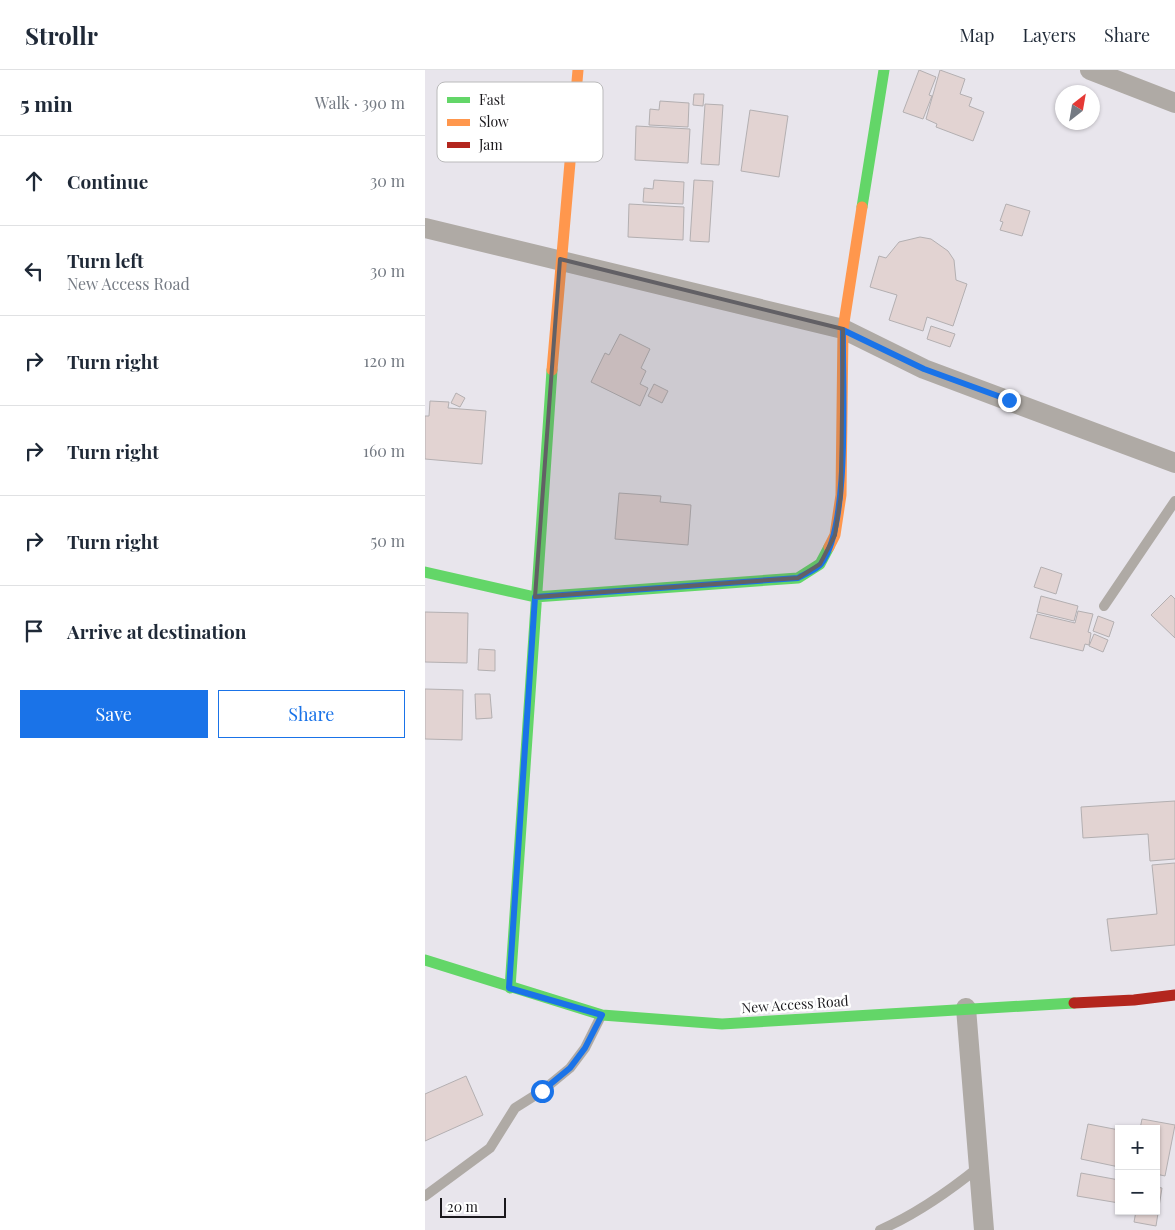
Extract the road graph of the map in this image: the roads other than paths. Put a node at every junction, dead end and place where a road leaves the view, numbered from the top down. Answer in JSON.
{"nodes":[{"id":1,"x":884,"y":70,"type":"edge"},
{"id":2,"x":1090,"y":70,"type":"edge"},
{"id":3,"x":1175,"y":103,"type":"edge"},
{"id":4,"x":569,"y":162,"type":"edge"},
{"id":5,"x":425,"y":228,"type":"edge"},
{"id":6,"x":560,"y":259,"type":"junction"},
{"id":7,"x":843,"y":330,"type":"junction"},
{"id":8,"x":1175,"y":463,"type":"edge"},
{"id":9,"x":1175,"y":501,"type":"edge"},
{"id":10,"x":425,"y":572,"type":"edge"},
{"id":11,"x":535,"y":597,"type":"junction"},
{"id":12,"x":1104,"y":606,"type":"dead end"},
{"id":13,"x":425,"y":960,"type":"edge"},
{"id":14,"x":509,"y":988,"type":"junction"},
{"id":15,"x":1175,"y":995,"type":"edge"},
{"id":16,"x":966,"y":1008,"type":"junction"},
{"id":17,"x":602,"y":1015,"type":"junction"},
{"id":18,"x":979,"y":1167,"type":"junction"},
{"id":19,"x":425,"y":1196,"type":"edge"},
{"id":20,"x":880,"y":1230,"type":"edge"},
{"id":21,"x":984,"y":1230,"type":"edge"}],
"edges":[{"from":1,"to":7,"type":"street"},
{"from":2,"to":3,"type":"street"},
{"from":4,"to":6,"type":"street"},
{"from":5,"to":6,"type":"street"},
{"from":6,"to":7,"type":"street"},
{"from":6,"to":11,"type":"street"},
{"from":7,"to":8,"type":"street"},
{"from":7,"to":11,"type":"street"},
{"from":9,"to":12,"type":"lane"},
{"from":10,"to":11,"type":"street"},
{"from":11,"to":14,"type":"street"},
{"from":13,"to":14,"type":"street","name":"New Access Road"},
{"from":14,"to":17,"type":"street","name":"New Access Road"},
{"from":15,"to":16,"type":"street","name":"New Access Road"},
{"from":16,"to":17,"type":"street","name":"New Access Road"},
{"from":16,"to":18,"type":"street"},
{"from":17,"to":19,"type":"lane"},
{"from":18,"to":20,"type":"lane"},
{"from":18,"to":21,"type":"street"}]}
